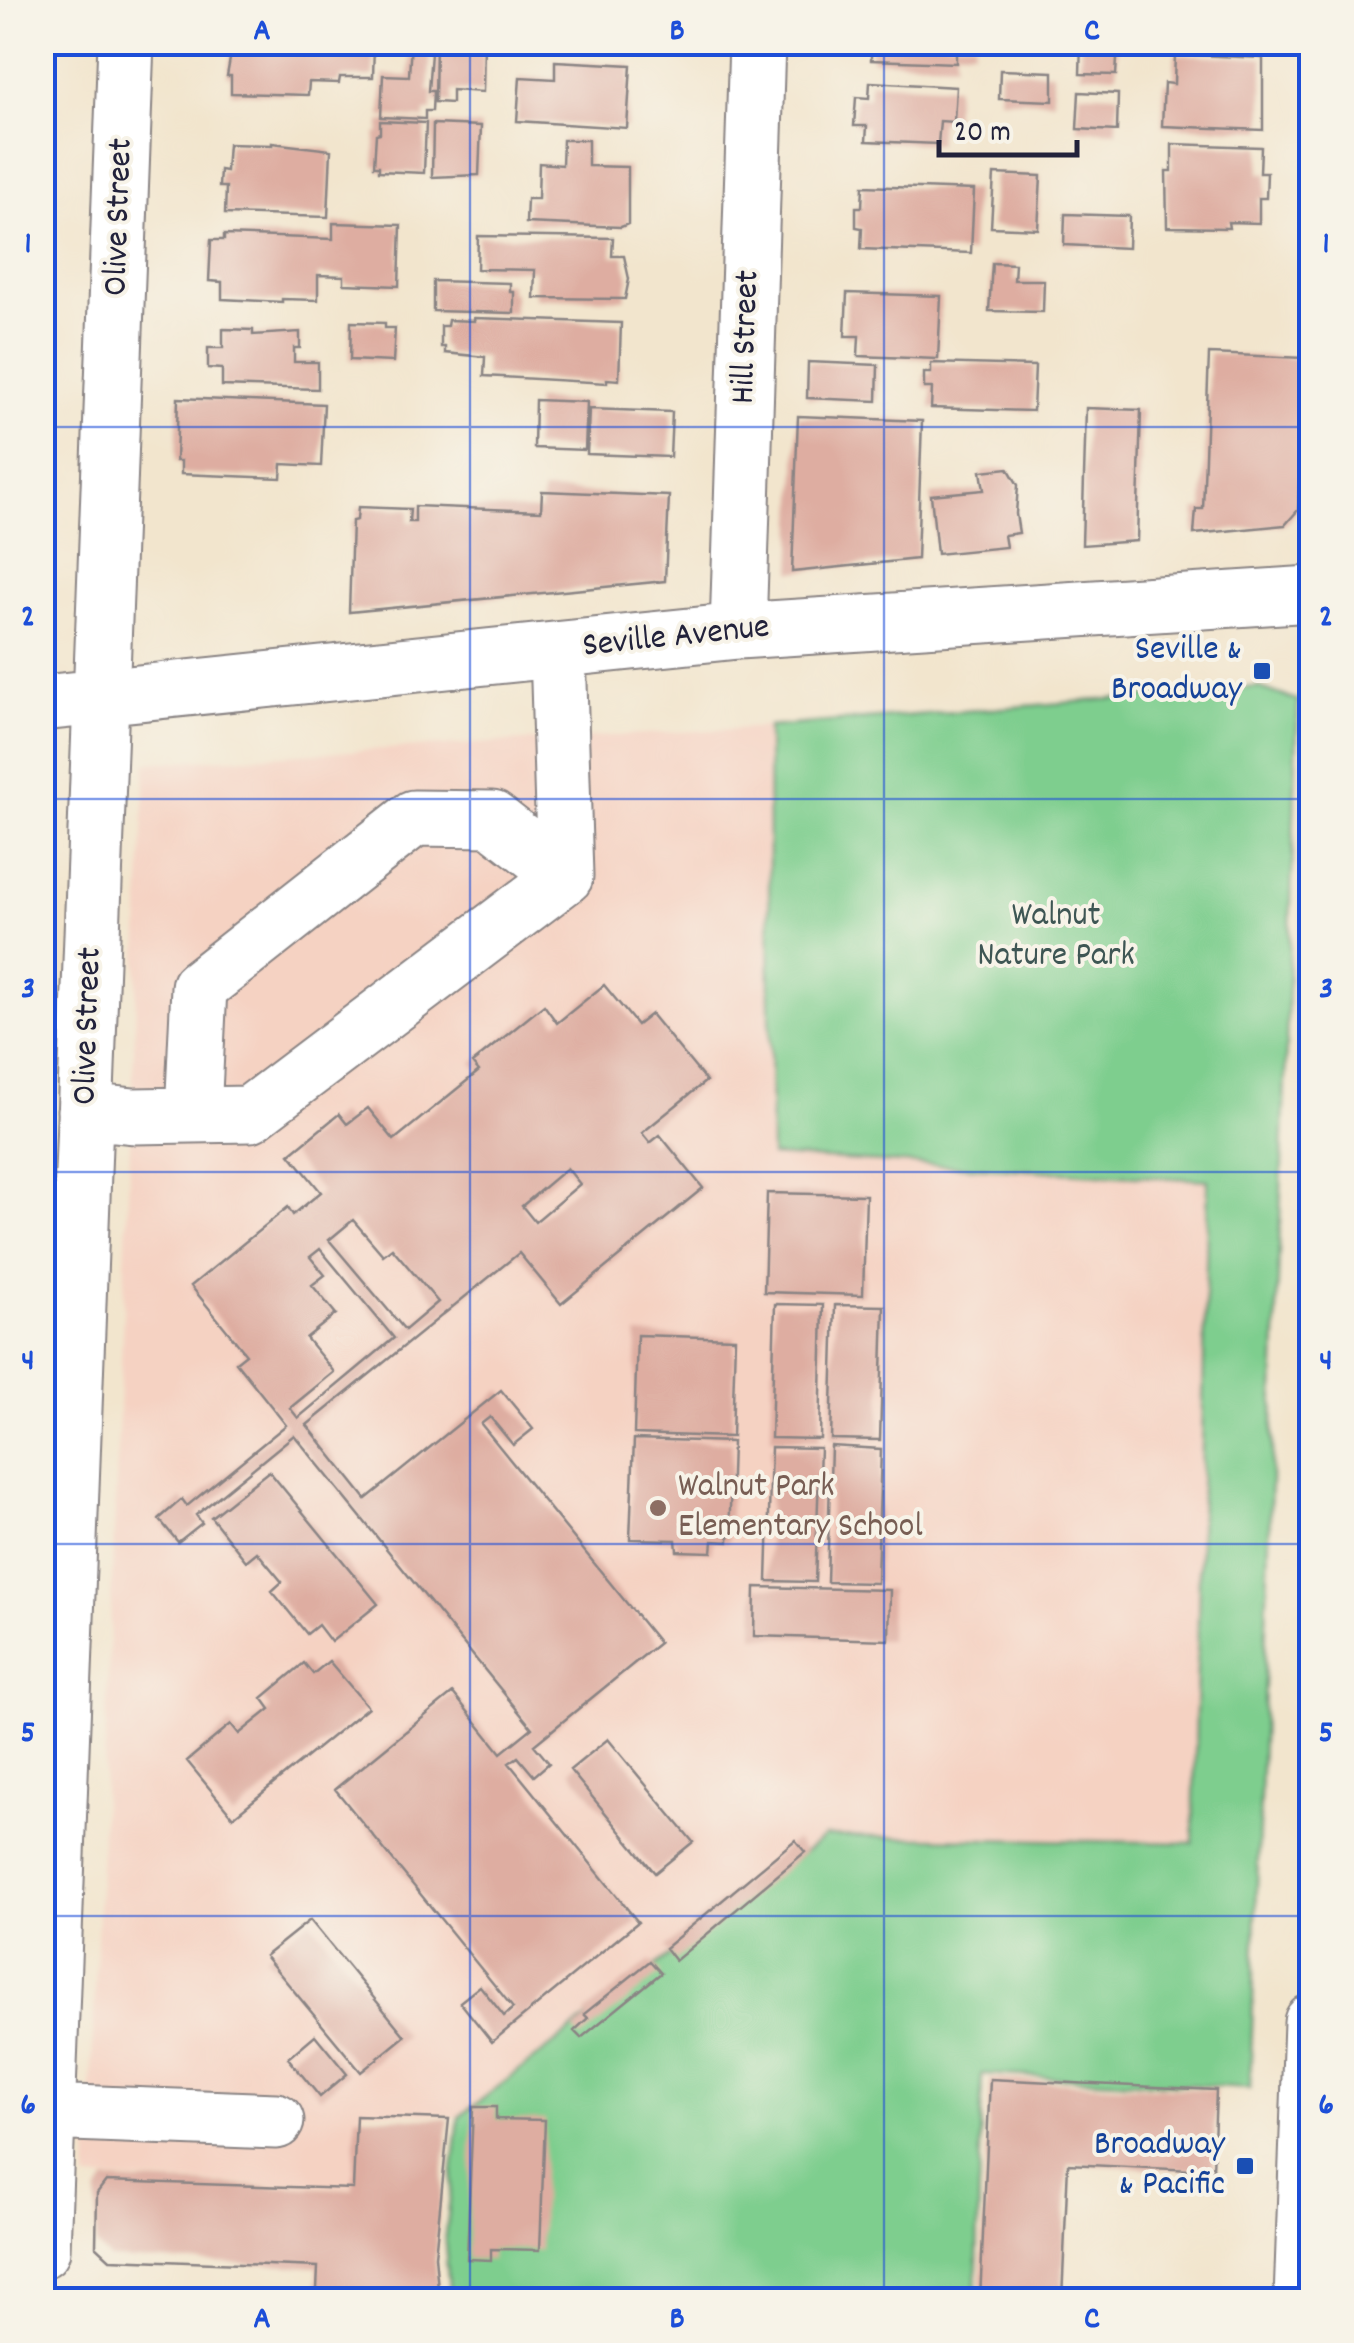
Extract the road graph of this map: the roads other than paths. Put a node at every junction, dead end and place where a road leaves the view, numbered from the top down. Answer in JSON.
{"nodes":[{"id":1,"x":126,"y":42,"type":"edge"},
{"id":2,"x":757,"y":42,"type":"edge"},
{"id":3,"x":1312,"y":594,"type":"edge"},
{"id":4,"x":738,"y":631,"type":"junction"},
{"id":5,"x":558,"y":650,"type":"junction"},
{"id":6,"x":101,"y":697,"type":"junction"},
{"id":7,"x":42,"y":702,"type":"edge"},
{"id":8,"x":564,"y":876,"type":"junction"},
{"id":9,"x":86,"y":1111,"type":"junction"},
{"id":10,"x":193,"y":1115,"type":"junction"},
{"id":11,"x":1312,"y":2022,"type":"edge"},
{"id":12,"x":48,"y":2112,"type":"junction"},
{"id":13,"x":276,"y":2121,"type":"dead end"},
{"id":14,"x":42,"y":2250,"type":"edge"},
{"id":15,"x":1302,"y":2300,"type":"edge"}],
"edges":[{"from":1,"to":6,"type":"street","name":"Olive Street"},
{"from":2,"to":4,"type":"street","name":"Hill Street"},
{"from":3,"to":4,"type":"street","name":"Seville Avenue"},
{"from":4,"to":5,"type":"street","name":"Seville Avenue"},
{"from":5,"to":6,"type":"street","name":"Seville Avenue"},
{"from":5,"to":8,"type":"street"},
{"from":6,"to":7,"type":"street","name":"Seville Avenue"},
{"from":6,"to":9,"type":"street","name":"Olive Street"},
{"from":8,"to":10,"type":"street"},
{"from":8,"to":10,"type":"street"},
{"from":9,"to":10,"type":"street"},
{"from":9,"to":12,"type":"street","name":"Olive Street"},
{"from":11,"to":15,"type":"street"},
{"from":12,"to":13,"type":"street"},
{"from":12,"to":14,"type":"street","name":"Olive Street"}]}
